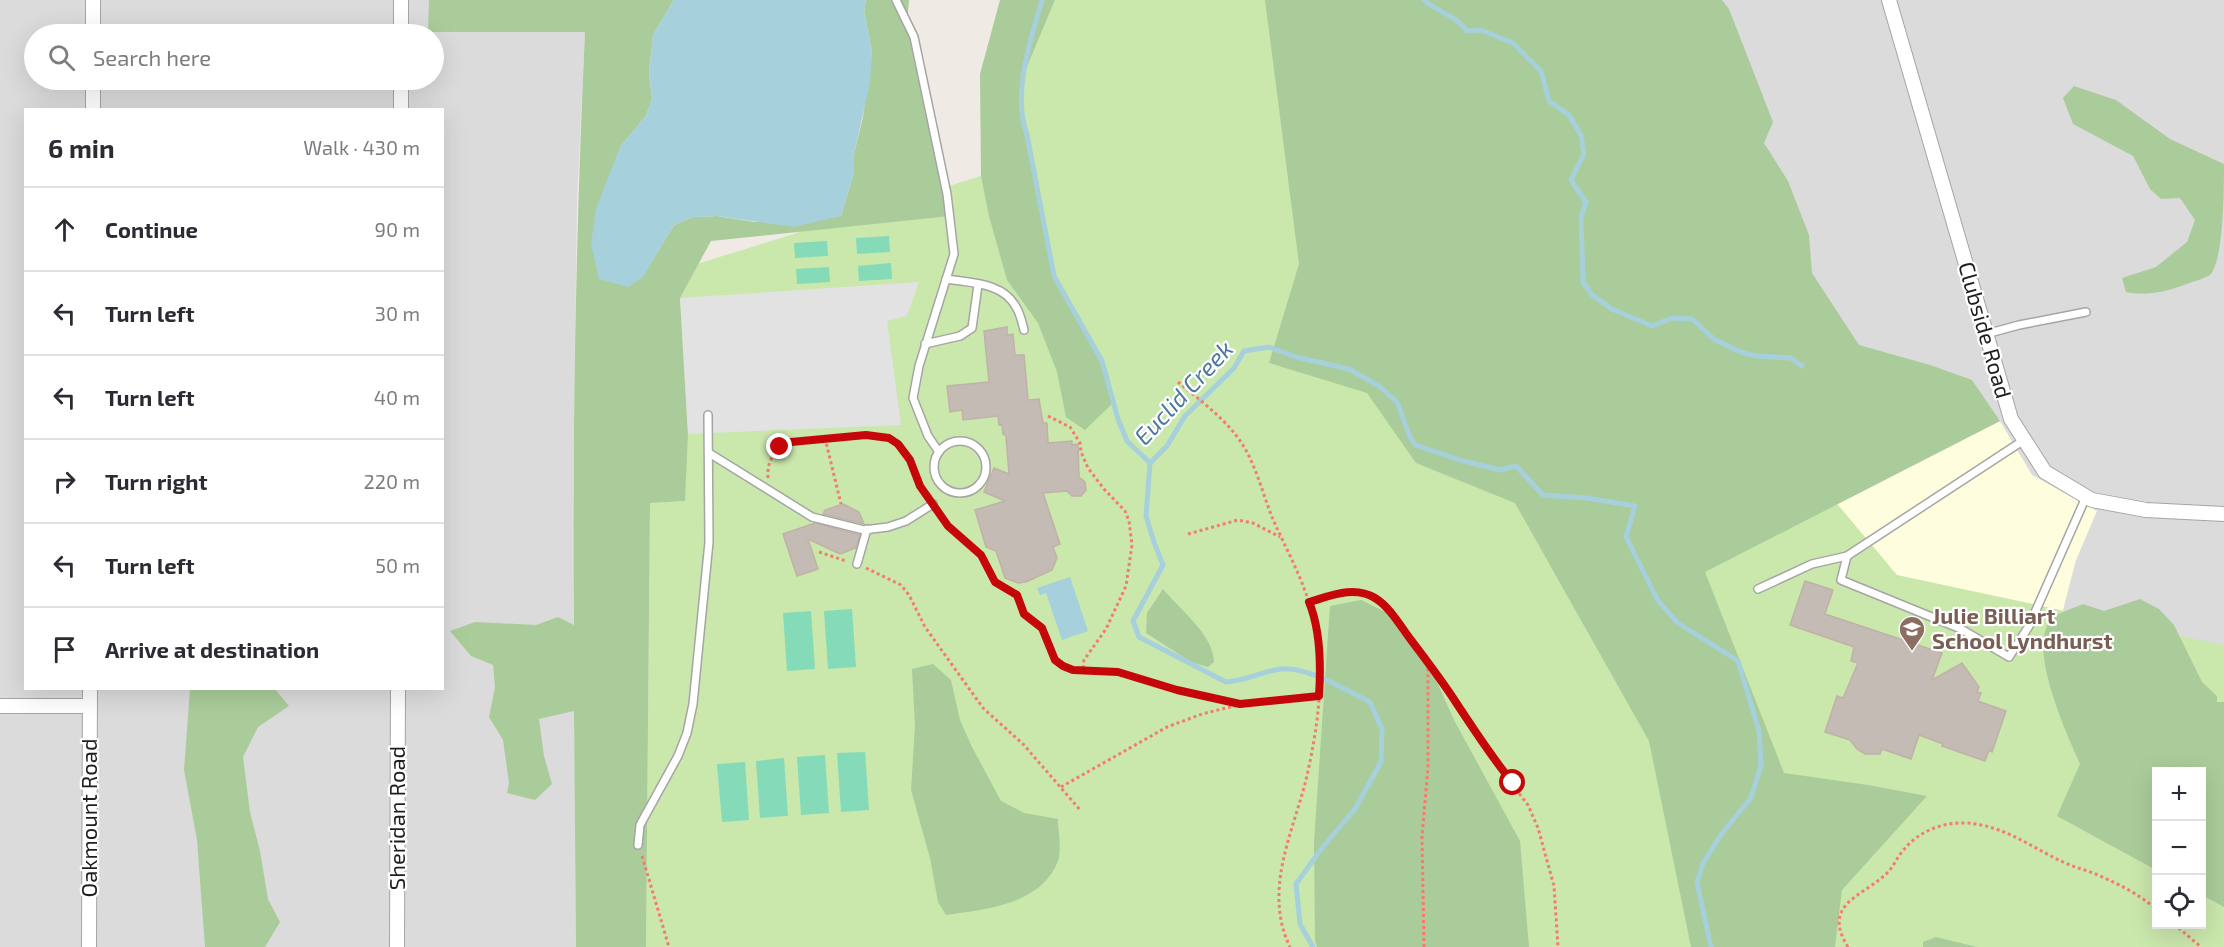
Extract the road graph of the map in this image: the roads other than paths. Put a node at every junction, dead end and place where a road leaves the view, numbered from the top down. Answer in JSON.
{"nodes":[{"id":1,"x":93,"y":0,"type":"edge"},
{"id":2,"x":401,"y":0,"type":"edge"},
{"id":3,"x":896,"y":0,"type":"edge"},
{"id":4,"x":1889,"y":0,"type":"edge"},
{"id":5,"x":93,"y":24,"type":"edge"},
{"id":6,"x":401,"y":24,"type":"edge"},
{"id":7,"x":93,"y":90,"type":"edge"},
{"id":8,"x":401,"y":90,"type":"edge"},
{"id":9,"x":93,"y":108,"type":"edge"},
{"id":10,"x":400,"y":108,"type":"edge"},
{"id":11,"x":946,"y":279,"type":"junction"},
{"id":12,"x":978,"y":285,"type":"junction"},
{"id":13,"x":2086,"y":312,"type":"dead end"},
{"id":14,"x":1024,"y":330,"type":"dead end"},
{"id":15,"x":1986,"y":334,"type":"junction"},
{"id":16,"x":926,"y":344,"type":"junction"},
{"id":17,"x":708,"y":415,"type":"dead end"},
{"id":18,"x":2024,"y":440,"type":"junction"},
{"id":19,"x":939,"y":452,"type":"junction"},
{"id":20,"x":709,"y":453,"type":"junction"},
{"id":21,"x":2086,"y":497,"type":"junction"},
{"id":22,"x":933,"y":504,"type":"road end"},
{"id":23,"x":2224,"y":514,"type":"edge"},
{"id":24,"x":867,"y":529,"type":"junction"},
{"id":25,"x":1847,"y":556,"type":"junction"},
{"id":26,"x":857,"y":564,"type":"road end"},
{"id":27,"x":1758,"y":589,"type":"dead end"},
{"id":28,"x":90,"y":690,"type":"edge"},
{"id":29,"x":398,"y":690,"type":"edge"},
{"id":30,"x":0,"y":706,"type":"edge"},
{"id":31,"x":90,"y":706,"type":"junction"},
{"id":32,"x":638,"y":845,"type":"road end"},
{"id":33,"x":88,"y":947,"type":"edge"},
{"id":34,"x":397,"y":947,"type":"edge"}],
"edges":[{"from":1,"to":5,"type":"street"},
{"from":2,"to":6,"type":"street"},
{"from":3,"to":11,"type":"lane"},
{"from":4,"to":15,"type":"street","name":"Clubside Road"},
{"from":7,"to":9,"type":"street"},
{"from":8,"to":10,"type":"street"},
{"from":11,"to":12,"type":"lane"},
{"from":11,"to":16,"type":"lane"},
{"from":12,"to":14,"type":"lane"},
{"from":12,"to":16,"type":"lane"},
{"from":13,"to":15,"type":"lane"},
{"from":15,"to":18,"type":"street","name":"Clubside Road"},
{"from":16,"to":19,"type":"lane"},
{"from":17,"to":20,"type":"lane"},
{"from":18,"to":21,"type":"street","name":"Clubside Road"},
{"from":18,"to":25,"type":"lane"},
{"from":19,"to":19,"type":"lane"},
{"from":20,"to":24,"type":"lane"},
{"from":20,"to":32,"type":"lane"},
{"from":21,"to":23,"type":"street","name":"Clubside Road"},
{"from":21,"to":25,"type":"lane"},
{"from":22,"to":24,"type":"lane"},
{"from":24,"to":26,"type":"lane"},
{"from":25,"to":27,"type":"lane"},
{"from":28,"to":31,"type":"street","name":"Oakmount Road"},
{"from":29,"to":34,"type":"street","name":"Sheridan Road"},
{"from":30,"to":31,"type":"street"},
{"from":31,"to":33,"type":"street","name":"Oakmount Road"}]}
